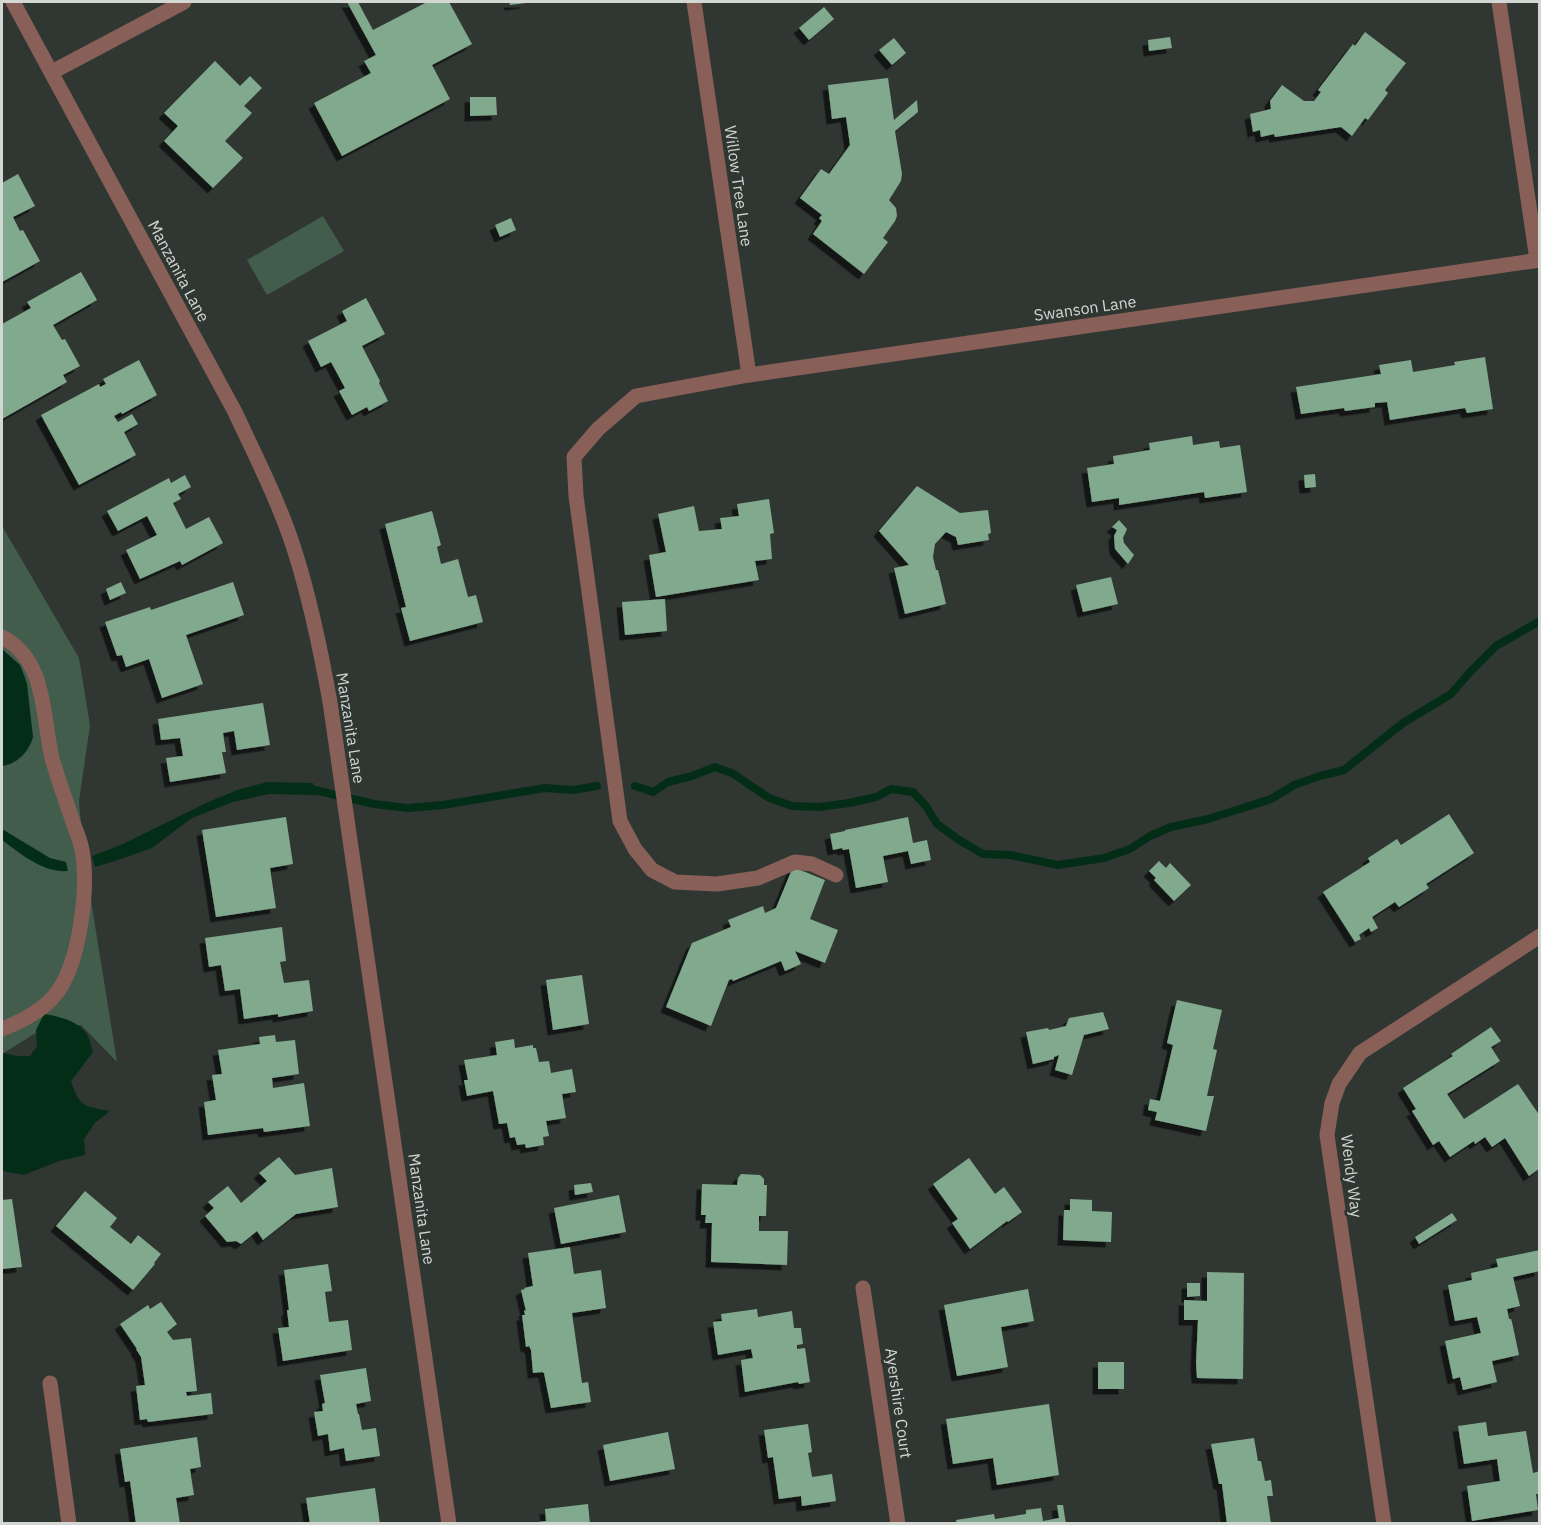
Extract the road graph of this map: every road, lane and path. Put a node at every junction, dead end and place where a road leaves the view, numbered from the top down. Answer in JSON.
{"nodes":[{"id":1,"x":14,"y":2,"type":"edge"},
{"id":2,"x":184,"y":2,"type":"edge"},
{"id":3,"x":694,"y":2,"type":"edge"},
{"id":4,"x":1499,"y":2,"type":"edge"},
{"id":5,"x":52,"y":72,"type":"junction"},
{"id":6,"x":1538,"y":260,"type":"edge"},
{"id":7,"x":749,"y":375,"type":"junction"},
{"id":8,"x":2,"y":637,"type":"edge"},
{"id":9,"x":836,"y":875,"type":"dead end"},
{"id":10,"x":1539,"y":936,"type":"edge"},
{"id":11,"x":2,"y":1029,"type":"edge"},
{"id":12,"x":863,"y":1288,"type":"dead end"},
{"id":13,"x":50,"y":1383,"type":"dead end"},
{"id":14,"x":69,"y":1524,"type":"edge"},
{"id":15,"x":450,"y":1524,"type":"edge"},
{"id":16,"x":898,"y":1524,"type":"edge"},
{"id":17,"x":1384,"y":1524,"type":"edge"}],
"edges":[{"from":1,"to":5,"type":"street","name":"Manzanita Lane"},
{"from":2,"to":5,"type":"street"},
{"from":3,"to":7,"type":"street","name":"Willow Tree Lane"},
{"from":4,"to":6,"type":"street"},
{"from":5,"to":15,"type":"street","name":"Manzanita Lane"},
{"from":6,"to":7,"type":"street","name":"Swanson Lane"},
{"from":7,"to":9,"type":"street","name":"Swanson Lane"},
{"from":8,"to":11,"type":"street"},
{"from":10,"to":17,"type":"street","name":"Wendy Way"},
{"from":12,"to":16,"type":"street","name":"Ayershire Court"},
{"from":13,"to":14,"type":"street"}]}
